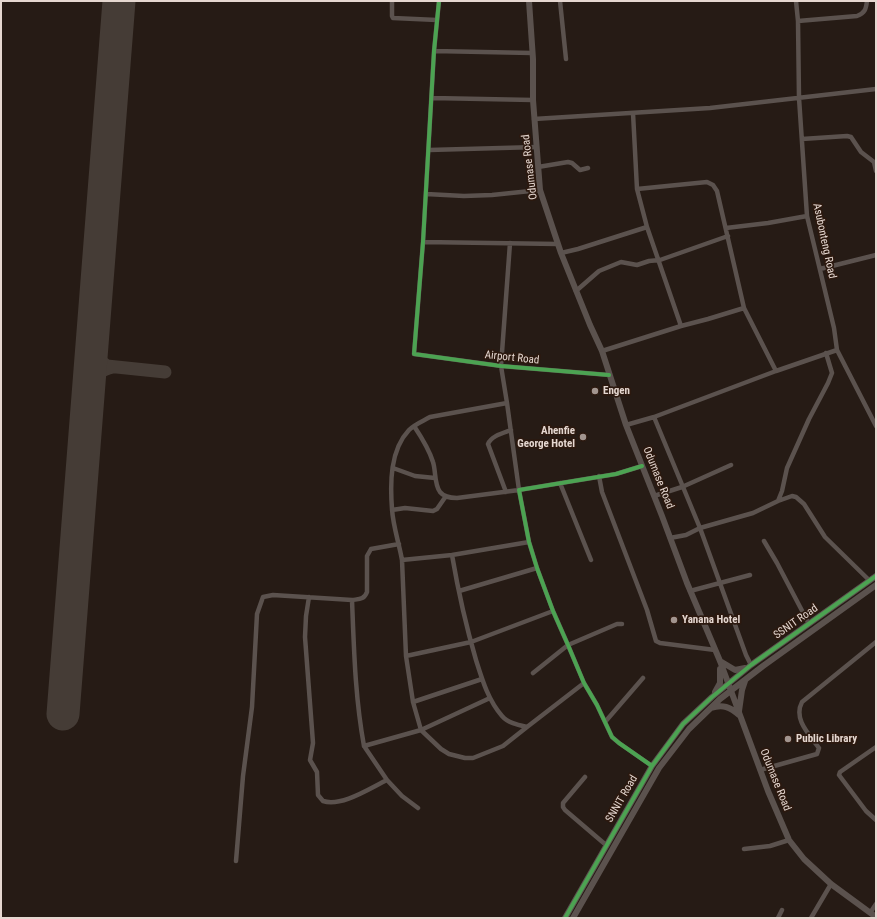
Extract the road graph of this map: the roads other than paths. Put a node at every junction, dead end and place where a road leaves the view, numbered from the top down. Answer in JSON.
{"nodes":[{"id":1,"x":392,"y":1,"type":"edge"},
{"id":2,"x":439,"y":1,"type":"edge"},
{"id":3,"x":529,"y":1,"type":"edge"},
{"id":4,"x":560,"y":1,"type":"edge"},
{"id":5,"x":796,"y":1,"type":"edge"},
{"id":6,"x":867,"y":1,"type":"edge"},
{"id":7,"x":437,"y":20,"type":"junction"},
{"id":8,"x":798,"y":21,"type":"junction"},
{"id":9,"x":434,"y":51,"type":"junction"},
{"id":10,"x":532,"y":52,"type":"junction"},
{"id":11,"x":566,"y":59,"type":"dead end"},
{"id":12,"x":876,"y":89,"type":"edge"},
{"id":13,"x":432,"y":98,"type":"junction"},
{"id":14,"x":799,"y":98,"type":"junction"},
{"id":15,"x":533,"y":100,"type":"junction"},
{"id":16,"x":633,"y":113,"type":"junction"},
{"id":17,"x":534,"y":119,"type":"junction"},
{"id":18,"x":802,"y":139,"type":"junction"},
{"id":19,"x":537,"y":147,"type":"junction"},
{"id":20,"x":429,"y":150,"type":"junction"},
{"id":21,"x":538,"y":167,"type":"junction"},
{"id":22,"x":588,"y":168,"type":"dead end"},
{"id":23,"x":876,"y":171,"type":"edge"},
{"id":24,"x":637,"y":189,"type":"junction"},
{"id":25,"x":540,"y":190,"type":"junction"},
{"id":26,"x":426,"y":194,"type":"junction"},
{"id":27,"x":807,"y":216,"type":"junction"},
{"id":28,"x":647,"y":227,"type":"junction"},
{"id":29,"x":726,"y":228,"type":"junction"},
{"id":30,"x":728,"y":236,"type":"junction"},
{"id":31,"x":423,"y":242,"type":"junction"},
{"id":32,"x":510,"y":243,"type":"junction"},
{"id":33,"x":558,"y":244,"type":"junction"},
{"id":34,"x":561,"y":253,"type":"junction"},
{"id":35,"x":876,"y":255,"type":"edge"},
{"id":36,"x":660,"y":260,"type":"junction"},
{"id":37,"x":820,"y":269,"type":"junction"},
{"id":38,"x":576,"y":291,"type":"junction"},
{"id":39,"x":744,"y":308,"type":"junction"},
{"id":40,"x":681,"y":326,"type":"junction"},
{"id":41,"x":836,"y":350,"type":"junction"},
{"id":42,"x":602,"y":351,"type":"junction"},
{"id":43,"x":826,"y":353,"type":"junction"},
{"id":44,"x":501,"y":366,"type":"junction"},
{"id":45,"x":776,"y":371,"type":"junction"},
{"id":46,"x":609,"y":375,"type":"junction"},
{"id":47,"x":507,"y":403,"type":"junction"},
{"id":48,"x":654,"y":417,"type":"junction"},
{"id":49,"x":626,"y":425,"type":"junction"},
{"id":50,"x":414,"y":426,"type":"junction"},
{"id":51,"x":876,"y":426,"type":"edge"},
{"id":52,"x":511,"y":430,"type":"junction"},
{"id":53,"x":731,"y":464,"type":"dead end"},
{"id":54,"x":642,"y":466,"type":"junction"},
{"id":55,"x":393,"y":468,"type":"junction"},
{"id":56,"x":599,"y":476,"type":"junction"},
{"id":57,"x":435,"y":478,"type":"junction"},
{"id":58,"x":560,"y":483,"type":"junction"},
{"id":59,"x":682,"y":487,"type":"junction"},
{"id":60,"x":519,"y":490,"type":"junction"},
{"id":61,"x":506,"y":492,"type":"junction"},
{"id":62,"x":446,"y":496,"type":"junction"},
{"id":63,"x":654,"y":496,"type":"junction"},
{"id":64,"x":778,"y":501,"type":"junction"},
{"id":65,"x":392,"y":510,"type":"junction"},
{"id":66,"x":700,"y":528,"type":"junction"},
{"id":67,"x":670,"y":538,"type":"junction"},
{"id":68,"x":764,"y":541,"type":"dead end"},
{"id":69,"x":529,"y":542,"type":"junction"},
{"id":70,"x":399,"y":544,"type":"junction"},
{"id":71,"x":452,"y":555,"type":"junction"},
{"id":72,"x":402,"y":560,"type":"junction"},
{"id":73,"x":591,"y":560,"type":"dead end"},
{"id":74,"x":537,"y":568,"type":"junction"},
{"id":75,"x":750,"y":575,"type":"dead end"},
{"id":76,"x":876,"y":576,"type":"edge"},
{"id":77,"x":870,"y":581,"type":"junction"},
{"id":78,"x":720,"y":582,"type":"junction"},
{"id":79,"x":876,"y":584,"type":"edge"},
{"id":80,"x":459,"y":591,"type":"junction"},
{"id":81,"x":690,"y":591,"type":"junction"},
{"id":82,"x":309,"y":597,"type":"junction"},
{"id":83,"x":352,"y":600,"type":"junction"},
{"id":84,"x":553,"y":611,"type":"junction"},
{"id":85,"x":622,"y":624,"type":"dead end"},
{"id":86,"x":809,"y":624,"type":"junction"},
{"id":87,"x":471,"y":642,"type":"junction"},
{"id":88,"x":876,"y":642,"type":"edge"},
{"id":89,"x":568,"y":645,"type":"junction"},
{"id":90,"x":715,"y":650,"type":"junction"},
{"id":91,"x":406,"y":656,"type":"junction"},
{"id":92,"x":720,"y":661,"type":"junction"},
{"id":93,"x":750,"y":667,"type":"junction"},
{"id":94,"x":533,"y":673,"type":"dead end"},
{"id":95,"x":643,"y":678,"type":"dead end"},
{"id":96,"x":482,"y":679,"type":"junction"},
{"id":97,"x":746,"y":679,"type":"junction"},
{"id":98,"x":584,"y":684,"type":"junction"},
{"id":99,"x":727,"y":684,"type":"junction"},
{"id":100,"x":730,"y":692,"type":"junction"},
{"id":101,"x":712,"y":697,"type":"junction"},
{"id":102,"x":490,"y":698,"type":"junction"},
{"id":103,"x":413,"y":702,"type":"junction"},
{"id":104,"x":710,"y":708,"type":"junction"},
{"id":105,"x":739,"y":714,"type":"junction"},
{"id":106,"x":605,"y":722,"type":"junction"},
{"id":107,"x":527,"y":727,"type":"junction"},
{"id":108,"x":421,"y":730,"type":"junction"},
{"id":109,"x":364,"y":746,"type":"junction"},
{"id":110,"x":876,"y":747,"type":"edge"},
{"id":111,"x":652,"y":766,"type":"junction"},
{"id":112,"x":760,"y":770,"type":"junction"},
{"id":113,"x":585,"y":776,"type":"dead end"},
{"id":114,"x":387,"y":780,"type":"junction"},
{"id":115,"x":418,"y":808,"type":"dead end"},
{"id":116,"x":876,"y":820,"type":"edge"},
{"id":117,"x":789,"y":840,"type":"junction"},
{"id":118,"x":606,"y":845,"type":"junction"},
{"id":119,"x":744,"y":849,"type":"dead end"},
{"id":120,"x":236,"y":861,"type":"dead end"},
{"id":121,"x":594,"y":867,"type":"junction"},
{"id":122,"x":600,"y":871,"type":"junction"},
{"id":123,"x":587,"y":878,"type":"junction"},
{"id":124,"x":594,"y":882,"type":"junction"},
{"id":125,"x":831,"y":884,"type":"junction"},
{"id":126,"x":876,"y":904,"type":"edge"},
{"id":127,"x":782,"y":910,"type":"dead end"},
{"id":128,"x":873,"y":914,"type":"edge"},
{"id":129,"x":565,"y":918,"type":"edge"},
{"id":130,"x":573,"y":918,"type":"edge"},
{"id":131,"x":778,"y":918,"type":"edge"},
{"id":132,"x":811,"y":918,"type":"edge"}],
"edges":[{"from":1,"to":7,"type":"street"},
{"from":2,"to":7,"type":"street"},
{"from":3,"to":10,"type":"main road","name":"Odumase Road"},
{"from":4,"to":11,"type":"street"},
{"from":5,"to":8,"type":"street","name":"Asubonteng Road"},
{"from":6,"to":8,"type":"street"},
{"from":7,"to":9,"type":"street"},
{"from":8,"to":14,"type":"street","name":"Asubonteng Road"},
{"from":9,"to":10,"type":"street"},
{"from":9,"to":13,"type":"street"},
{"from":10,"to":15,"type":"main road","name":"Odumase Road"},
{"from":12,"to":14,"type":"street"},
{"from":13,"to":15,"type":"street"},
{"from":13,"to":20,"type":"street"},
{"from":14,"to":16,"type":"street"},
{"from":14,"to":18,"type":"street","name":"Asubonteng Road"},
{"from":15,"to":17,"type":"main road","name":"Odumase Road"},
{"from":16,"to":17,"type":"street"},
{"from":16,"to":24,"type":"street"},
{"from":17,"to":19,"type":"main road","name":"Odumase Road"},
{"from":18,"to":23,"type":"street"},
{"from":18,"to":27,"type":"street","name":"Asubonteng Road"},
{"from":19,"to":20,"type":"street"},
{"from":19,"to":21,"type":"main road","name":"Odumase Road"},
{"from":20,"to":26,"type":"street"},
{"from":21,"to":22,"type":"street"},
{"from":21,"to":25,"type":"main road","name":"Odumase Road"},
{"from":24,"to":28,"type":"street"},
{"from":24,"to":29,"type":"street"},
{"from":25,"to":26,"type":"street"},
{"from":25,"to":33,"type":"main road","name":"Odumase Road"},
{"from":26,"to":31,"type":"street"},
{"from":27,"to":29,"type":"street"},
{"from":27,"to":37,"type":"street","name":"Asubonteng Road"},
{"from":28,"to":34,"type":"street"},
{"from":28,"to":36,"type":"street"},
{"from":29,"to":30,"type":"street"},
{"from":30,"to":36,"type":"street"},
{"from":30,"to":39,"type":"street"},
{"from":31,"to":32,"type":"street"},
{"from":31,"to":44,"type":"street","name":"Airport Road"},
{"from":32,"to":33,"type":"street"},
{"from":32,"to":44,"type":"street"},
{"from":33,"to":34,"type":"main road","name":"Odumase Road"},
{"from":34,"to":38,"type":"main road","name":"Odumase Road"},
{"from":35,"to":37,"type":"street"},
{"from":36,"to":38,"type":"street"},
{"from":36,"to":40,"type":"street"},
{"from":37,"to":41,"type":"street","name":"Asubonteng Road"},
{"from":38,"to":42,"type":"main road","name":"Odumase Road"},
{"from":39,"to":40,"type":"street"},
{"from":39,"to":45,"type":"street"},
{"from":40,"to":42,"type":"street"},
{"from":41,"to":43,"type":"street"},
{"from":41,"to":51,"type":"street","name":"Asubonteng Road"},
{"from":42,"to":46,"type":"main road","name":"Odumase Road"},
{"from":43,"to":45,"type":"street"},
{"from":43,"to":64,"type":"street"},
{"from":44,"to":46,"type":"street","name":"Airport Road"},
{"from":44,"to":47,"type":"street"},
{"from":45,"to":48,"type":"street"},
{"from":46,"to":49,"type":"main road","name":"Odumase Road"},
{"from":47,"to":50,"type":"street"},
{"from":47,"to":52,"type":"street"},
{"from":48,"to":49,"type":"street"},
{"from":48,"to":59,"type":"street"},
{"from":49,"to":54,"type":"main road","name":"Odumase Road"},
{"from":50,"to":55,"type":"street"},
{"from":50,"to":57,"type":"street"},
{"from":52,"to":60,"type":"street"},
{"from":52,"to":61,"type":"street"},
{"from":53,"to":59,"type":"street"},
{"from":54,"to":56,"type":"street"},
{"from":54,"to":63,"type":"main road","name":"Odumase Road"},
{"from":55,"to":57,"type":"street"},
{"from":55,"to":65,"type":"street"},
{"from":56,"to":58,"type":"street"},
{"from":56,"to":90,"type":"street"},
{"from":57,"to":62,"type":"street"},
{"from":58,"to":60,"type":"street"},
{"from":58,"to":73,"type":"street"},
{"from":59,"to":63,"type":"street"},
{"from":59,"to":66,"type":"street"},
{"from":60,"to":61,"type":"street"},
{"from":60,"to":69,"type":"street"},
{"from":61,"to":62,"type":"street"},
{"from":62,"to":65,"type":"street"},
{"from":63,"to":67,"type":"main road","name":"Odumase Road"},
{"from":64,"to":66,"type":"street"},
{"from":64,"to":77,"type":"street"},
{"from":65,"to":70,"type":"street"},
{"from":66,"to":67,"type":"street"},
{"from":66,"to":78,"type":"street"},
{"from":67,"to":81,"type":"main road","name":"Odumase Road"},
{"from":68,"to":86,"type":"street"},
{"from":69,"to":71,"type":"street"},
{"from":69,"to":74,"type":"street"},
{"from":70,"to":72,"type":"street"},
{"from":70,"to":83,"type":"street"},
{"from":71,"to":72,"type":"street"},
{"from":71,"to":80,"type":"street"},
{"from":72,"to":91,"type":"street"},
{"from":74,"to":80,"type":"street"},
{"from":74,"to":84,"type":"street"},
{"from":75,"to":78,"type":"street"},
{"from":76,"to":77,"type":"main road","name":"SSNIT Road"},
{"from":77,"to":86,"type":"main road","name":"SSNIT Road"},
{"from":78,"to":81,"type":"street"},
{"from":78,"to":93,"type":"street"},
{"from":79,"to":97,"type":"main road","name":"SSNIT Road"},
{"from":80,"to":87,"type":"street"},
{"from":81,"to":90,"type":"main road","name":"Odumase Road"},
{"from":82,"to":83,"type":"street"},
{"from":82,"to":114,"type":"street"},
{"from":82,"to":120,"type":"street"},
{"from":83,"to":109,"type":"street"},
{"from":84,"to":87,"type":"street"},
{"from":84,"to":89,"type":"street"},
{"from":85,"to":89,"type":"street"},
{"from":86,"to":93,"type":"main road","name":"SSNIT Road"},
{"from":87,"to":91,"type":"street"},
{"from":87,"to":96,"type":"street"},
{"from":88,"to":112,"type":"street"},
{"from":89,"to":94,"type":"street"},
{"from":89,"to":98,"type":"street"},
{"from":90,"to":92,"type":"main road","name":"Odumase Road"},
{"from":91,"to":103,"type":"street"},
{"from":92,"to":93,"type":"main road"},
{"from":92,"to":99,"type":"main road","name":"Odumase Road"},
{"from":92,"to":101,"type":"main road"},
{"from":93,"to":99,"type":"main road","name":"SSNIT Road"},
{"from":95,"to":106,"type":"street"},
{"from":96,"to":102,"type":"street"},
{"from":96,"to":103,"type":"street"},
{"from":97,"to":100,"type":"main road","name":"SSNIT Road"},
{"from":97,"to":105,"type":"main road"},
{"from":98,"to":106,"type":"street"},
{"from":98,"to":107,"type":"street"},
{"from":99,"to":100,"type":"main road","name":"Odumase Road"},
{"from":99,"to":101,"type":"main road","name":"SNNIT Road"},
{"from":100,"to":104,"type":"main road","name":"SNNIT Road"},
{"from":100,"to":105,"type":"main road","name":"Odumase Road"},
{"from":101,"to":111,"type":"main road","name":"SNNIT Road"},
{"from":102,"to":107,"type":"street"},
{"from":102,"to":108,"type":"street"},
{"from":103,"to":108,"type":"street"},
{"from":104,"to":105,"type":"main road"},
{"from":104,"to":122,"type":"main road","name":"SNNIT Road"},
{"from":105,"to":112,"type":"main road","name":"Odumase Road"},
{"from":106,"to":111,"type":"street"},
{"from":107,"to":108,"type":"street"},
{"from":108,"to":109,"type":"street"},
{"from":109,"to":114,"type":"street"},
{"from":110,"to":116,"type":"street"},
{"from":111,"to":118,"type":"main road","name":"SNNIT Road"},
{"from":112,"to":117,"type":"main road","name":"Odumase Road"},
{"from":113,"to":118,"type":"street"},
{"from":114,"to":115,"type":"street"},
{"from":117,"to":119,"type":"street"},
{"from":117,"to":125,"type":"main road","name":"Odumase Road"},
{"from":118,"to":121,"type":"main road","name":"SNNIT Road"},
{"from":121,"to":122,"type":"main road"},
{"from":121,"to":123,"type":"main road","name":"SNNIT Road"},
{"from":122,"to":124,"type":"main road","name":"SNNIT Road"},
{"from":123,"to":124,"type":"main road"},
{"from":123,"to":129,"type":"main road","name":"SNNIT Road"},
{"from":124,"to":130,"type":"main road","name":"SNNIT Road"},
{"from":125,"to":128,"type":"main road","name":"Odumase Road"},
{"from":125,"to":132,"type":"street"},
{"from":126,"to":128,"type":"street"},
{"from":127,"to":131,"type":"street"}]}
